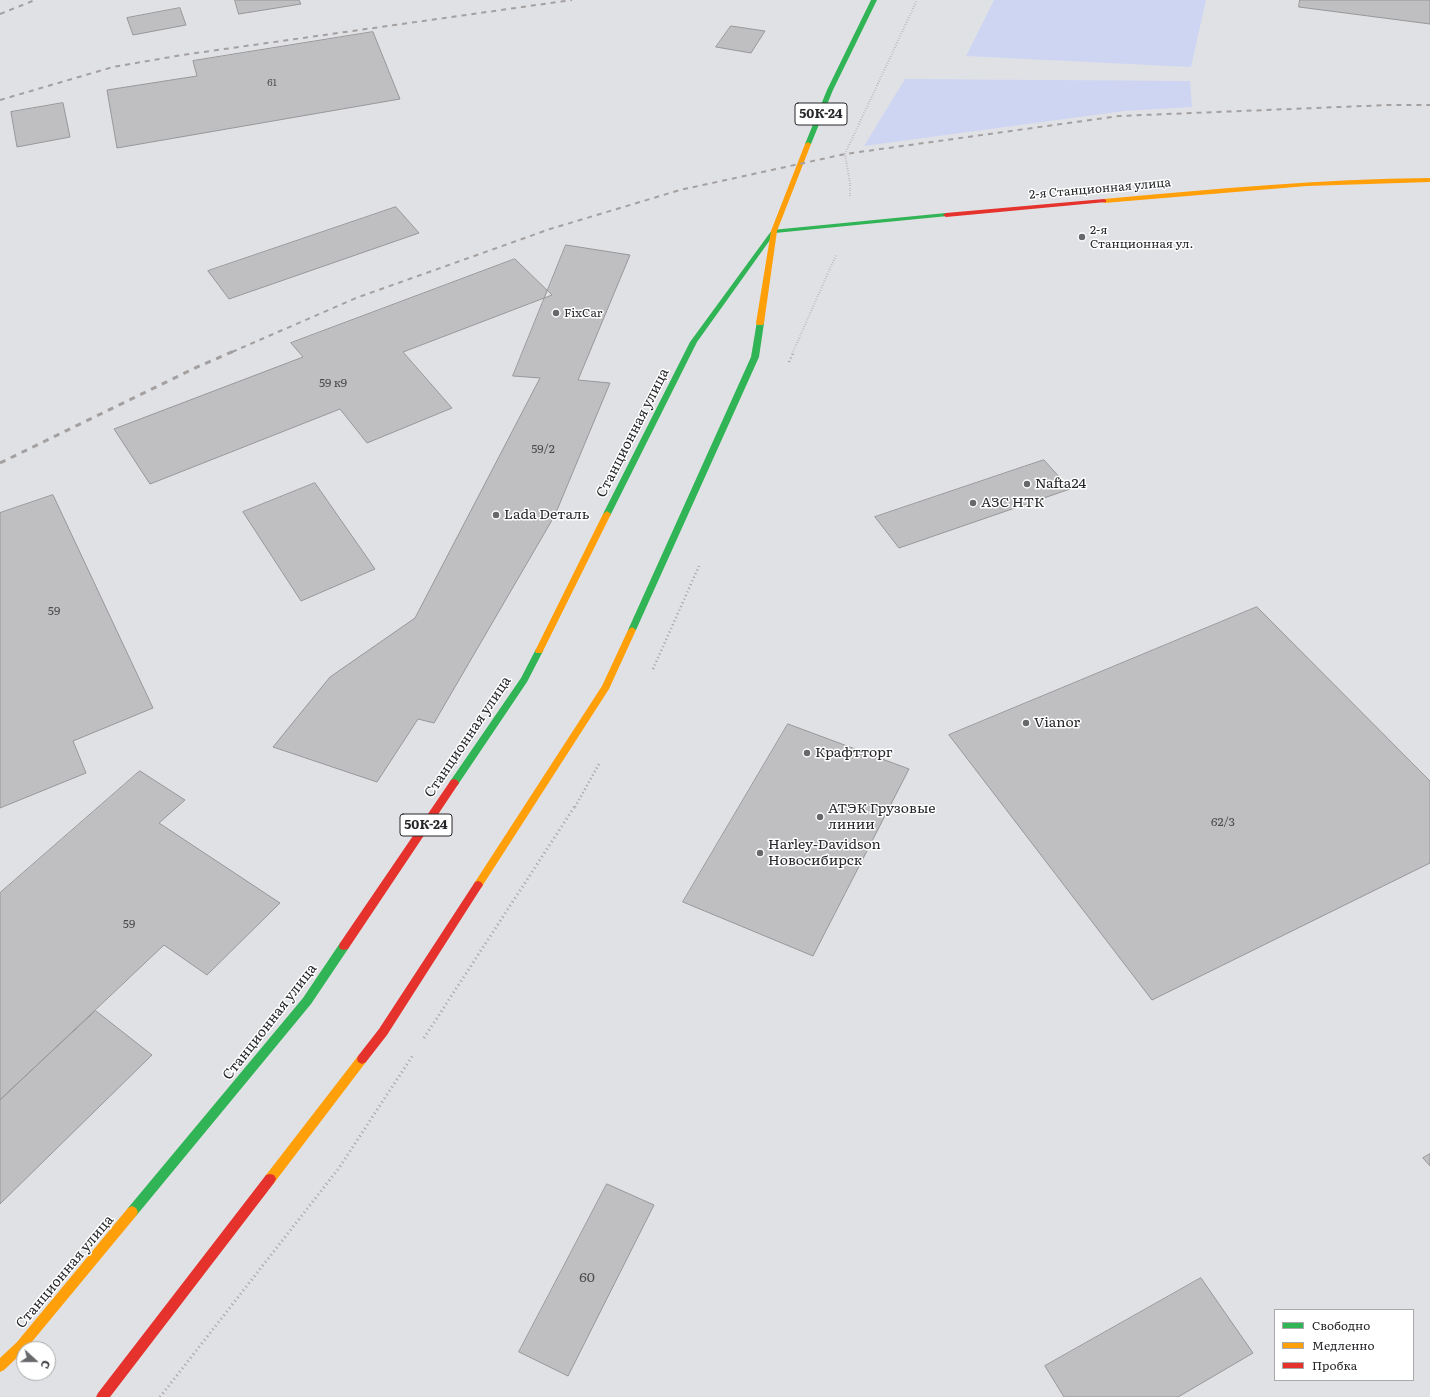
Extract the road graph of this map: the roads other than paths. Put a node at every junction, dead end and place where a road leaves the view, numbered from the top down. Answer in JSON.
{"nodes":[{"id":1,"x":874,"y":0,"type":"edge"},
{"id":2,"x":1430,"y":180,"type":"edge"},
{"id":3,"x":774,"y":231,"type":"junction"},
{"id":4,"x":0,"y":1366,"type":"edge"},
{"id":5,"x":102,"y":1397,"type":"edge"}],
"edges":[{"from":1,"to":3,"type":"main road","name":"Станционная улица","number":"50К-24"},
{"from":2,"to":3,"type":"main road","name":"2-я Станционная улица"},
{"from":3,"to":4,"type":"main road","name":"Станционная улица","number":"50К-24"},
{"from":3,"to":5,"type":"main road","name":"Станционная улица","number":"50К-24"}]}
